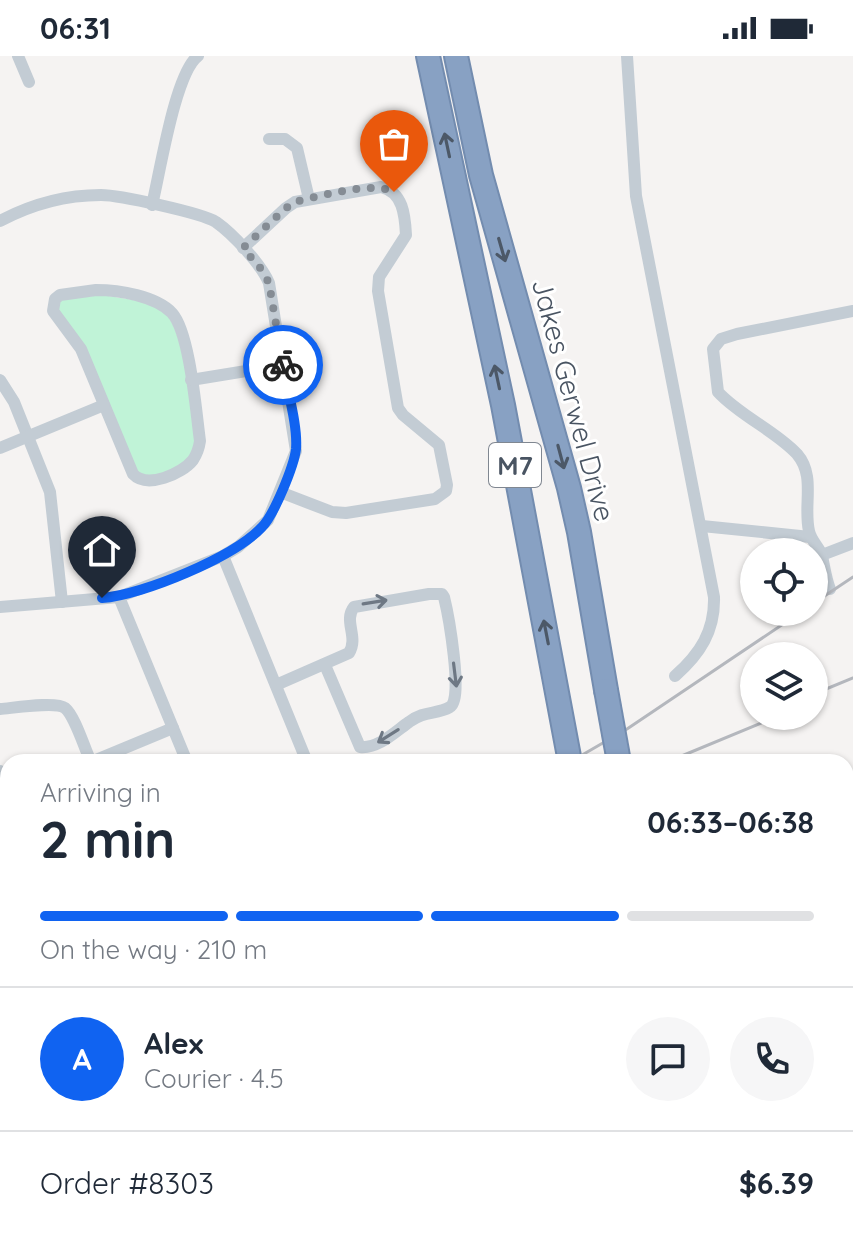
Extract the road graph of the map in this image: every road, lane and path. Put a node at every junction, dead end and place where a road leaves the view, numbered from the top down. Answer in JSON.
{"nodes":[{"id":1,"x":18,"y":56,"type":"edge"},
{"id":2,"x":198,"y":56,"type":"edge"},
{"id":3,"x":428,"y":56,"type":"edge"},
{"id":4,"x":456,"y":56,"type":"edge"},
{"id":5,"x":627,"y":56,"type":"edge"},
{"id":6,"x":29,"y":82,"type":"dead end"},
{"id":7,"x":269,"y":139,"type":"dead end"},
{"id":8,"x":309,"y":199,"type":"junction"},
{"id":9,"x":152,"y":205,"type":"junction"},
{"id":10,"x":0,"y":221,"type":"edge"},
{"id":11,"x":243,"y":248,"type":"junction"},
{"id":12,"x":853,"y":311,"type":"edge"},
{"id":13,"x":283,"y":365,"type":"junction"},
{"id":14,"x":0,"y":380,"type":"edge"},
{"id":15,"x":191,"y":380,"type":"junction"},
{"id":16,"x":104,"y":405,"type":"junction"},
{"id":17,"x":28,"y":437,"type":"junction"},
{"id":18,"x":0,"y":448,"type":"edge"},
{"id":19,"x":280,"y":492,"type":"junction"},
{"id":20,"x":702,"y":526,"type":"junction"},
{"id":21,"x":810,"y":537,"type":"joint"},
{"id":22,"x":853,"y":543,"type":"edge"},
{"id":23,"x":828,"y":553,"type":"edge"},
{"id":24,"x":223,"y":556,"type":"junction"},
{"id":25,"x":828,"y":584,"type":"edge"},
{"id":26,"x":830,"y":589,"type":"dead end"},
{"id":27,"x":119,"y":597,"type":"junction"},
{"id":28,"x":62,"y":602,"type":"junction"},
{"id":29,"x":0,"y":607,"type":"edge"},
{"id":30,"x":325,"y":665,"type":"junction"},
{"id":31,"x":675,"y":676,"type":"dead end"},
{"id":32,"x":276,"y":685,"type":"junction"},
{"id":33,"x":0,"y":709,"type":"edge"},
{"id":34,"x":173,"y":728,"type":"junction"},
{"id":35,"x":88,"y":754,"type":"edge"},
{"id":36,"x":110,"y":754,"type":"edge"},
{"id":37,"x":184,"y":754,"type":"edge"},
{"id":38,"x":304,"y":754,"type":"edge"},
{"id":39,"x":569,"y":754,"type":"edge"},
{"id":40,"x":618,"y":754,"type":"edge"}],
"edges":[{"from":1,"to":6,"type":"street"},
{"from":2,"to":9,"type":"street"},
{"from":39,"to":3,"type":"highway","number":"M7","one_way":true},
{"from":4,"to":40,"type":"highway","name":"Jakes Gerwel Drive","number":"M7","one_way":true,"bridge":true},
{"from":5,"to":20,"type":"street"},
{"from":7,"to":8,"type":"street"},
{"from":8,"to":11,"type":"street"},
{"from":8,"to":19,"type":"street"},
{"from":9,"to":10,"type":"street"},
{"from":9,"to":11,"type":"street"},
{"from":11,"to":13,"type":"street"},
{"from":12,"to":21,"type":"street"},
{"from":13,"to":15,"type":"street"},
{"from":13,"to":19,"type":"street"},
{"from":14,"to":17,"type":"street"},
{"from":15,"to":16,"type":"street"},
{"from":15,"to":16,"type":"street"},
{"from":16,"to":17,"type":"street"},
{"from":17,"to":18,"type":"street"},
{"from":17,"to":28,"type":"street"},
{"from":19,"to":24,"type":"street"},
{"from":20,"to":21,"type":"street"},
{"from":20,"to":31,"type":"street"},
{"from":22,"to":23,"type":"street"},
{"from":24,"to":27,"type":"street"},
{"from":24,"to":32,"type":"street"},
{"from":25,"to":26,"type":"street"},
{"from":27,"to":28,"type":"street"},
{"from":27,"to":34,"type":"street"},
{"from":28,"to":29,"type":"street"},
{"from":30,"to":30,"type":"street","one_way":true},
{"from":30,"to":32,"type":"street"},
{"from":32,"to":38,"type":"street"},
{"from":33,"to":35,"type":"street"},
{"from":34,"to":36,"type":"street"},
{"from":34,"to":37,"type":"street"}]}
